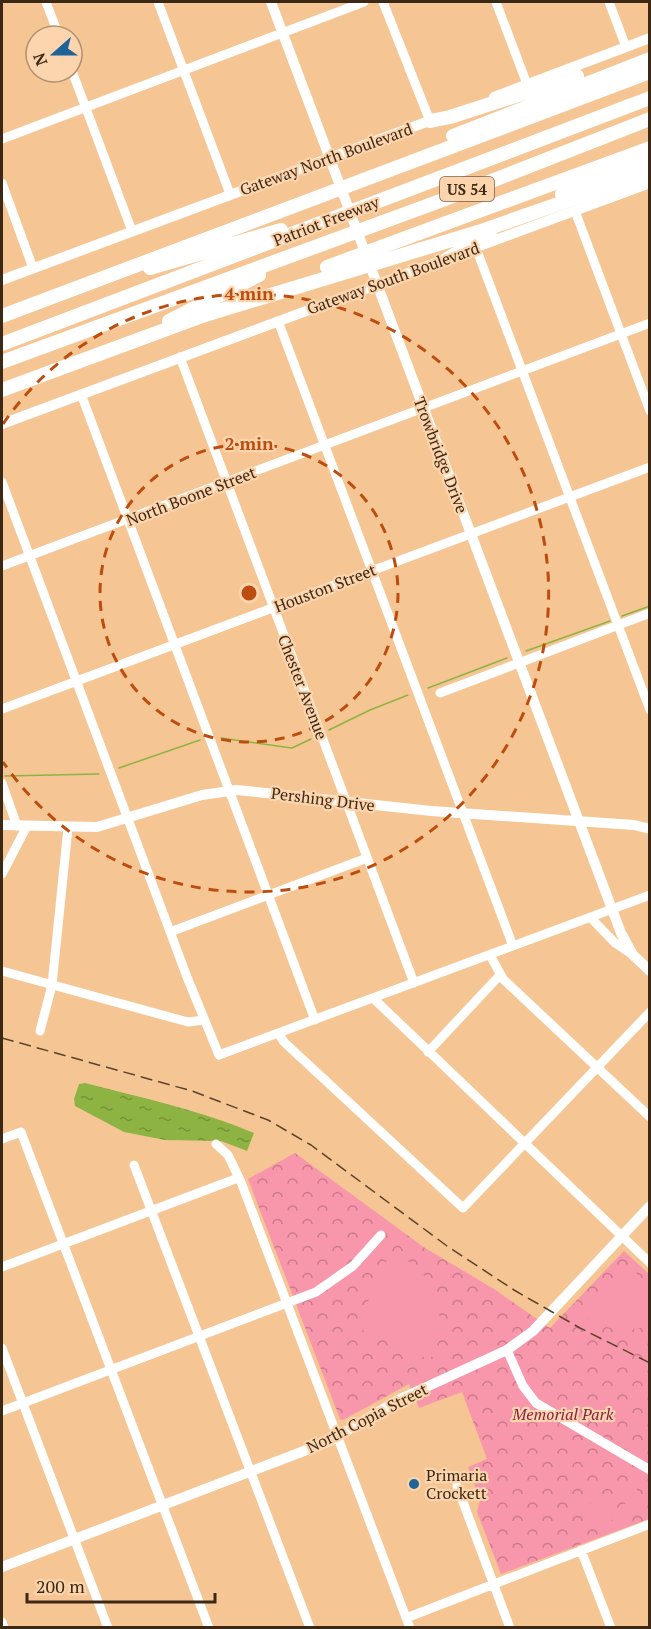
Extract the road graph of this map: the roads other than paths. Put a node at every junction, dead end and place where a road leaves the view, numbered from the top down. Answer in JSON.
{"nodes":[{"id":1,"x":46,"y":2,"type":"edge"},
{"id":2,"x":158,"y":2,"type":"edge"},
{"id":3,"x":271,"y":2,"type":"edge"},
{"id":4,"x":364,"y":2,"type":"edge"},
{"id":5,"x":383,"y":2,"type":"edge"},
{"id":6,"x":496,"y":2,"type":"edge"},
{"id":7,"x":609,"y":2,"type":"edge"},
{"id":8,"x":54,"y":24,"type":"edge"},
{"id":9,"x":283,"y":33,"type":"junction"},
{"id":10,"x":650,"y":38,"type":"edge"},
{"id":11,"x":626,"y":47,"type":"junction"},
{"id":12,"x":650,"y":50,"type":"edge"},
{"id":13,"x":650,"y":59,"type":"edge"},
{"id":14,"x":184,"y":69,"type":"junction"},
{"id":15,"x":650,"y":72,"type":"edge"},
{"id":16,"x":77,"y":84,"type":"edge"},
{"id":17,"x":527,"y":84,"type":"junction"},
{"id":18,"x":650,"y":98,"type":"edge"},
{"id":19,"x":85,"y":107,"type":"junction"},
{"id":20,"x":650,"y":119,"type":"edge"},
{"id":21,"x":430,"y":121,"type":"junction"},
{"id":22,"x":2,"y":139,"type":"edge"},
{"id":23,"x":650,"y":148,"type":"edge"},
{"id":24,"x":650,"y":160,"type":"edge"},
{"id":25,"x":331,"y":163,"type":"junction"},
{"id":26,"x":650,"y":172,"type":"edge"},
{"id":27,"x":2,"y":183,"type":"edge"},
{"id":28,"x":650,"y":183,"type":"edge"},
{"id":29,"x":411,"y":189,"type":"junction"},
{"id":30,"x":230,"y":194,"type":"junction"},
{"id":31,"x":312,"y":198,"type":"junction"},
{"id":32,"x":575,"y":211,"type":"junction"},
{"id":33,"x":132,"y":231,"type":"junction"},
{"id":34,"x":476,"y":248,"type":"junction"},
{"id":35,"x":284,"y":258,"type":"junction"},
{"id":36,"x":447,"y":259,"type":"junction"},
{"id":37,"x":33,"y":268,"type":"junction"},
{"id":38,"x":97,"y":279,"type":"junction"},
{"id":39,"x":2,"y":280,"type":"edge"},
{"id":40,"x":375,"y":280,"type":"junction"},
{"id":41,"x":205,"y":315,"type":"junction"},
{"id":42,"x":2,"y":316,"type":"edge"},
{"id":43,"x":278,"y":321,"type":"junction"},
{"id":44,"x":650,"y":323,"type":"edge"},
{"id":45,"x":621,"y":334,"type":"junction"},
{"id":46,"x":132,"y":340,"type":"junction"},
{"id":47,"x":2,"y":344,"type":"edge"},
{"id":48,"x":180,"y":357,"type":"junction"},
{"id":49,"x":2,"y":362,"type":"edge"},
{"id":50,"x":522,"y":371,"type":"junction"},
{"id":51,"x":2,"y":390,"type":"edge"},
{"id":52,"x":81,"y":394,"type":"junction"},
{"id":53,"x":423,"y":408,"type":"junction"},
{"id":54,"x":650,"y":411,"type":"edge"},
{"id":55,"x":2,"y":424,"type":"edge"},
{"id":56,"x":325,"y":445,"type":"junction"},
{"id":57,"x":650,"y":466,"type":"edge"},
{"id":58,"x":2,"y":482,"type":"edge"},
{"id":59,"x":226,"y":482,"type":"junction"},
{"id":60,"x":569,"y":496,"type":"junction"},
{"id":61,"x":128,"y":519,"type":"junction"},
{"id":62,"x":471,"y":533,"type":"junction"},
{"id":63,"x":29,"y":556,"type":"junction"},
{"id":64,"x":2,"y":566,"type":"edge"},
{"id":65,"x":372,"y":570,"type":"junction"},
{"id":66,"x":273,"y":608,"type":"junction"},
{"id":67,"x":650,"y":613,"type":"edge"},
{"id":68,"x":617,"y":625,"type":"junction"},
{"id":69,"x":174,"y":644,"type":"junction"},
{"id":70,"x":519,"y":662,"type":"junction"},
{"id":71,"x":76,"y":681,"type":"junction"},
{"id":72,"x":440,"y":693,"type":"dead end"},
{"id":73,"x":2,"y":709,"type":"edge"},
{"id":74,"x":650,"y":710,"type":"edge"},
{"id":75,"x":2,"y":783,"type":"edge"},
{"id":76,"x":229,"y":791,"type":"junction"},
{"id":77,"x":347,"y":802,"type":"junction"},
{"id":78,"x":463,"y":813,"type":"junction"},
{"id":79,"x":128,"y":820,"type":"junction"},
{"id":80,"x":579,"y":821,"type":"junction"},
{"id":81,"x":2,"y":825,"type":"edge"},
{"id":82,"x":22,"y":826,"type":"junction"},
{"id":83,"x":68,"y":828,"type":"junction"},
{"id":84,"x":650,"y":830,"type":"edge"},
{"id":85,"x":367,"y":858,"type":"junction"},
{"id":86,"x":2,"y":874,"type":"edge"},
{"id":87,"x":268,"y":895,"type":"junction"},
{"id":88,"x":650,"y":895,"type":"edge"},
{"id":89,"x":612,"y":909,"type":"junction"},
{"id":90,"x":590,"y":917,"type":"junction"},
{"id":91,"x":170,"y":932,"type":"junction"},
{"id":92,"x":513,"y":946,"type":"junction"},
{"id":93,"x":490,"y":955,"type":"junction"},
{"id":94,"x":633,"y":955,"type":"junction"},
{"id":95,"x":2,"y":971,"type":"edge"},
{"id":96,"x":650,"y":971,"type":"edge"},
{"id":97,"x":500,"y":975,"type":"junction"},
{"id":98,"x":414,"y":983,"type":"junction"},
{"id":99,"x":52,"y":985,"type":"junction"},
{"id":100,"x":374,"y":999,"type":"junction"},
{"id":101,"x":650,"y":1012,"type":"edge"},
{"id":102,"x":204,"y":1020,"type":"junction"},
{"id":103,"x":315,"y":1020,"type":"junction"},
{"id":104,"x":40,"y":1031,"type":"dead end"},
{"id":105,"x":279,"y":1034,"type":"junction"},
{"id":106,"x":428,"y":1052,"type":"junction"},
{"id":107,"x":597,"y":1067,"type":"junction"},
{"id":108,"x":650,"y":1117,"type":"edge"},
{"id":109,"x":2,"y":1139,"type":"edge"},
{"id":110,"x":525,"y":1143,"type":"junction"},
{"id":111,"x":216,"y":1144,"type":"dead end"},
{"id":112,"x":134,"y":1165,"type":"dead end"},
{"id":113,"x":238,"y":1178,"type":"junction"},
{"id":114,"x":650,"y":1206,"type":"edge"},
{"id":115,"x":151,"y":1211,"type":"junction"},
{"id":116,"x":381,"y":1235,"type":"dead end"},
{"id":117,"x":621,"y":1237,"type":"junction"},
{"id":118,"x":63,"y":1244,"type":"junction"},
{"id":119,"x":650,"y":1263,"type":"edge"},
{"id":120,"x":2,"y":1267,"type":"edge"},
{"id":121,"x":287,"y":1303,"type":"junction"},
{"id":122,"x":199,"y":1336,"type":"junction"},
{"id":123,"x":2,"y":1348,"type":"edge"},
{"id":124,"x":507,"y":1350,"type":"junction"},
{"id":125,"x":111,"y":1370,"type":"junction"},
{"id":126,"x":22,"y":1403,"type":"junction"},
{"id":127,"x":2,"y":1411,"type":"edge"},
{"id":128,"x":338,"y":1437,"type":"junction"},
{"id":129,"x":650,"y":1470,"type":"edge"},
{"id":130,"x":250,"y":1472,"type":"junction"},
{"id":131,"x":457,"y":1486,"type":"dead end"},
{"id":132,"x":162,"y":1505,"type":"junction"},
{"id":133,"x":650,"y":1524,"type":"edge"},
{"id":134,"x":74,"y":1538,"type":"junction"},
{"id":135,"x":581,"y":1550,"type":"junction"},
{"id":136,"x":2,"y":1567,"type":"edge"},
{"id":137,"x":494,"y":1585,"type":"junction"},
{"id":138,"x":406,"y":1618,"type":"junction"},
{"id":139,"x":2,"y":1622,"type":"edge"},
{"id":140,"x":4,"y":1628,"type":"edge"},
{"id":141,"x":108,"y":1628,"type":"edge"},
{"id":142,"x":209,"y":1628,"type":"edge"},
{"id":143,"x":310,"y":1628,"type":"edge"},
{"id":144,"x":410,"y":1628,"type":"edge"},
{"id":145,"x":510,"y":1628,"type":"edge"},
{"id":146,"x":611,"y":1628,"type":"edge"}],
"edges":[{"from":1,"to":8,"type":"street"},
{"from":2,"to":14,"type":"street"},
{"from":3,"to":9,"type":"main road","name":"Trowbridge Drive"},
{"from":4,"to":9,"type":"street"},
{"from":5,"to":21,"type":"street"},
{"from":6,"to":17,"type":"street"},
{"from":7,"to":11,"type":"street"},
{"from":9,"to":14,"type":"street"},
{"from":9,"to":25,"type":"main road","name":"Trowbridge Drive"},
{"from":10,"to":11,"type":"main road","name":"Gateway North Boulevard"},
{"from":11,"to":17,"type":"main road","name":"Gateway North Boulevard"},
{"from":12,"to":21,"type":"highway"},
{"from":13,"to":31,"type":"highway"},
{"from":14,"to":19,"type":"street"},
{"from":14,"to":30,"type":"street"},
{"from":15,"to":31,"type":"highway"},
{"from":16,"to":19,"type":"street"},
{"from":17,"to":21,"type":"main road","name":"Gateway North Boulevard"},
{"from":18,"to":29,"type":"highway","name":"Patriot Freeway","number":"US 54"},
{"from":19,"to":22,"type":"street"},
{"from":19,"to":33,"type":"street"},
{"from":20,"to":35,"type":"highway","name":"Patriot Freeway","number":"US 54"},
{"from":21,"to":25,"type":"main road","name":"Gateway North Boulevard"},
{"from":23,"to":41,"type":"highway"},
{"from":24,"to":36,"type":"highway"},
{"from":25,"to":30,"type":"main road","name":"Gateway North Boulevard"},
{"from":25,"to":40,"type":"main road","name":"Trowbridge Drive"},
{"from":26,"to":41,"type":"highway"},
{"from":27,"to":37,"type":"street"},
{"from":28,"to":32,"type":"main road","name":"Gateway South Boulevard"},
{"from":29,"to":38,"type":"highway"},
{"from":29,"to":47,"type":"highway","name":"Patriot Freeway","number":"US 54"},
{"from":30,"to":33,"type":"main road","name":"Gateway North Boulevard"},
{"from":31,"to":38,"type":"highway"},
{"from":32,"to":34,"type":"main road","name":"Gateway South Boulevard"},
{"from":32,"to":45,"type":"street"},
{"from":33,"to":37,"type":"main road","name":"Gateway North Boulevard"},
{"from":34,"to":36,"type":"main road","name":"Gateway South Boulevard"},
{"from":34,"to":50,"type":"street"},
{"from":35,"to":46,"type":"highway"},
{"from":35,"to":49,"type":"highway","name":"Patriot Freeway","number":"US 54"},
{"from":36,"to":40,"type":"main road","name":"Gateway South Boulevard"},
{"from":37,"to":39,"type":"main road","name":"Gateway North Boulevard"},
{"from":38,"to":42,"type":"highway"},
{"from":40,"to":43,"type":"main road","name":"Gateway South Boulevard"},
{"from":40,"to":53,"type":"main road","name":"Trowbridge Drive"},
{"from":41,"to":46,"type":"highway"},
{"from":43,"to":48,"type":"main road","name":"Gateway South Boulevard"},
{"from":43,"to":56,"type":"street"},
{"from":44,"to":45,"type":"street","name":"North Boone Street"},
{"from":45,"to":50,"type":"street","name":"North Boone Street"},
{"from":45,"to":54,"type":"street"},
{"from":46,"to":51,"type":"highway"},
{"from":48,"to":52,"type":"main road","name":"Gateway South Boulevard"},
{"from":48,"to":59,"type":"street","name":"Chester Avenue"},
{"from":50,"to":53,"type":"street","name":"North Boone Street"},
{"from":50,"to":60,"type":"street"},
{"from":52,"to":55,"type":"main road","name":"Gateway South Boulevard"},
{"from":52,"to":61,"type":"street"},
{"from":53,"to":56,"type":"street","name":"North Boone Street"},
{"from":53,"to":62,"type":"main road","name":"Trowbridge Drive"},
{"from":56,"to":59,"type":"street","name":"North Boone Street"},
{"from":56,"to":65,"type":"street"},
{"from":57,"to":60,"type":"street","name":"Houston Street"},
{"from":58,"to":63,"type":"street"},
{"from":59,"to":61,"type":"street","name":"North Boone Street"},
{"from":59,"to":66,"type":"street","name":"Chester Avenue"},
{"from":60,"to":62,"type":"street","name":"Houston Street"},
{"from":60,"to":68,"type":"street"},
{"from":61,"to":63,"type":"street","name":"North Boone Street"},
{"from":61,"to":69,"type":"street"},
{"from":62,"to":65,"type":"street","name":"Houston Street"},
{"from":62,"to":70,"type":"main road","name":"Trowbridge Drive"},
{"from":63,"to":64,"type":"street","name":"North Boone Street"},
{"from":63,"to":71,"type":"street"},
{"from":65,"to":66,"type":"street","name":"Houston Street"},
{"from":65,"to":78,"type":"street"},
{"from":66,"to":69,"type":"street","name":"Houston Street"},
{"from":66,"to":77,"type":"street","name":"Chester Avenue"},
{"from":67,"to":68,"type":"street"},
{"from":68,"to":70,"type":"street"},
{"from":68,"to":74,"type":"street"},
{"from":69,"to":71,"type":"street","name":"Houston Street"},
{"from":69,"to":76,"type":"street"},
{"from":70,"to":72,"type":"street"},
{"from":70,"to":80,"type":"main road","name":"Trowbridge Drive"},
{"from":71,"to":73,"type":"street","name":"Houston Street"},
{"from":71,"to":79,"type":"street"},
{"from":75,"to":82,"type":"street"},
{"from":76,"to":77,"type":"main road","name":"Pershing Drive"},
{"from":76,"to":79,"type":"main road","name":"Pershing Drive"},
{"from":76,"to":87,"type":"street"},
{"from":77,"to":78,"type":"main road","name":"Pershing Drive"},
{"from":77,"to":85,"type":"street","name":"Chester Avenue"},
{"from":78,"to":80,"type":"main road","name":"Pershing Drive"},
{"from":78,"to":92,"type":"street"},
{"from":79,"to":83,"type":"main road","name":"Pershing Drive"},
{"from":79,"to":91,"type":"street"},
{"from":80,"to":84,"type":"main road","name":"Pershing Drive"},
{"from":80,"to":89,"type":"main road","name":"Trowbridge Drive"},
{"from":81,"to":82,"type":"main road","name":"Pershing Drive"},
{"from":82,"to":83,"type":"main road","name":"Pershing Drive"},
{"from":82,"to":86,"type":"street"},
{"from":83,"to":99,"type":"street"},
{"from":85,"to":87,"type":"street"},
{"from":85,"to":98,"type":"street","name":"Chester Avenue"},
{"from":87,"to":91,"type":"street"},
{"from":87,"to":103,"type":"street"},
{"from":88,"to":89,"type":"street"},
{"from":89,"to":90,"type":"street"},
{"from":89,"to":94,"type":"main road","name":"Trowbridge Drive"},
{"from":90,"to":92,"type":"street"},
{"from":90,"to":94,"type":"street"},
{"from":91,"to":102,"type":"street"},
{"from":92,"to":93,"type":"street"},
{"from":93,"to":97,"type":"street"},
{"from":93,"to":98,"type":"street"},
{"from":94,"to":96,"type":"main road"},
{"from":95,"to":99,"type":"street"},
{"from":97,"to":106,"type":"street"},
{"from":97,"to":107,"type":"street"},
{"from":98,"to":100,"type":"street"},
{"from":99,"to":102,"type":"street"},
{"from":99,"to":104,"type":"street"},
{"from":100,"to":103,"type":"street"},
{"from":100,"to":106,"type":"street"},
{"from":101,"to":107,"type":"street"},
{"from":102,"to":105,"type":"street"},
{"from":103,"to":105,"type":"street"},
{"from":105,"to":110,"type":"street"},
{"from":106,"to":110,"type":"street"},
{"from":107,"to":108,"type":"street"},
{"from":107,"to":110,"type":"street"},
{"from":109,"to":118,"type":"street"},
{"from":110,"to":117,"type":"street"},
{"from":111,"to":113,"type":"street"},
{"from":112,"to":115,"type":"street"},
{"from":113,"to":115,"type":"street"},
{"from":113,"to":121,"type":"street"},
{"from":114,"to":117,"type":"main road","name":"North Copia Street"},
{"from":115,"to":118,"type":"street"},
{"from":115,"to":122,"type":"street"},
{"from":116,"to":121,"type":"street"},
{"from":117,"to":119,"type":"street"},
{"from":117,"to":124,"type":"main road","name":"North Copia Street"},
{"from":118,"to":120,"type":"street"},
{"from":118,"to":125,"type":"street"},
{"from":121,"to":122,"type":"street"},
{"from":121,"to":128,"type":"street"},
{"from":122,"to":125,"type":"street"},
{"from":122,"to":130,"type":"street"},
{"from":123,"to":126,"type":"street"},
{"from":124,"to":128,"type":"main road","name":"North Copia Street"},
{"from":124,"to":129,"type":"street"},
{"from":125,"to":126,"type":"street"},
{"from":125,"to":132,"type":"street"},
{"from":126,"to":127,"type":"street"},
{"from":126,"to":134,"type":"street"},
{"from":128,"to":130,"type":"main road","name":"North Copia Street"},
{"from":128,"to":138,"type":"street"},
{"from":130,"to":132,"type":"main road","name":"North Copia Street"},
{"from":130,"to":143,"type":"street"},
{"from":131,"to":137,"type":"street"},
{"from":132,"to":134,"type":"main road","name":"North Copia Street"},
{"from":132,"to":142,"type":"street"},
{"from":133,"to":135,"type":"street"},
{"from":134,"to":136,"type":"main road","name":"North Copia Street"},
{"from":134,"to":141,"type":"street"},
{"from":135,"to":137,"type":"street"},
{"from":135,"to":146,"type":"street"},
{"from":137,"to":138,"type":"street"},
{"from":137,"to":145,"type":"street"},
{"from":138,"to":144,"type":"street"},
{"from":139,"to":140,"type":"street"}]}
